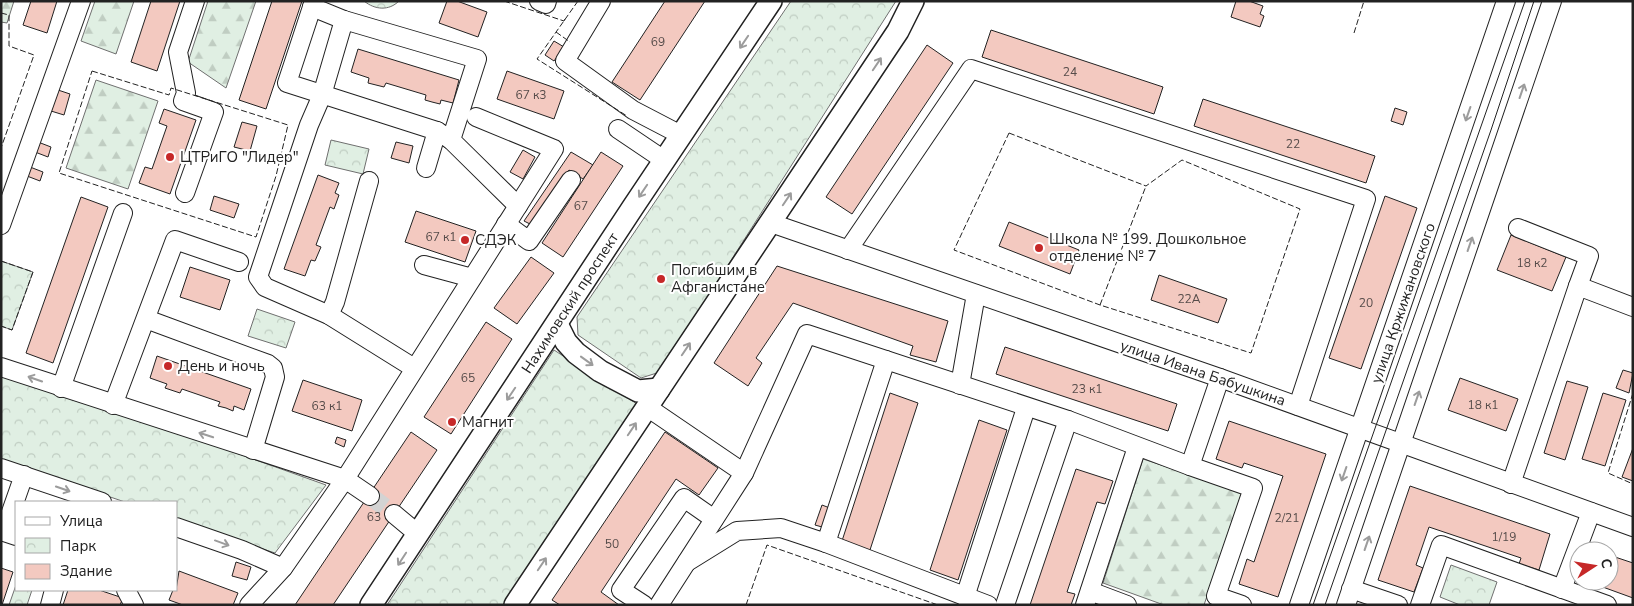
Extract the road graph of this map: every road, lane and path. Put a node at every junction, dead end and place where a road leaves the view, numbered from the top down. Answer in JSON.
{"nodes":[{"id":1,"x":81,"y":1,"type":"edge"},
{"id":2,"x":195,"y":1,"type":"edge"},
{"id":3,"x":539,"y":1,"type":"edge"},
{"id":4,"x":547,"y":1,"type":"edge"},
{"id":5,"x":601,"y":1,"type":"edge"},
{"id":6,"x":771,"y":1,"type":"edge"},
{"id":7,"x":913,"y":1,"type":"edge"},
{"id":8,"x":1506,"y":1,"type":"edge"},
{"id":9,"x":1552,"y":1,"type":"edge"},
{"id":10,"x":312,"y":4,"type":"edge"},
{"id":11,"x":344,"y":20,"type":"junction"},
{"id":12,"x":322,"y":95,"type":"junction"},
{"id":13,"x":476,"y":117,"type":"dead end"},
{"id":14,"x":618,"y":129,"type":"dead end"},
{"id":15,"x":681,"y":135,"type":"junction"},
{"id":16,"x":444,"y":136,"type":"junction"},
{"id":17,"x":664,"y":160,"type":"junction"},
{"id":18,"x":426,"y":168,"type":"dead end"},
{"id":19,"x":571,"y":180,"type":"dead end"},
{"id":20,"x":369,"y":181,"type":"dead end"},
{"id":21,"x":185,"y":193,"type":"dead end"},
{"id":22,"x":518,"y":206,"type":"junction"},
{"id":23,"x":123,"y":213,"type":"dead end"},
{"id":24,"x":771,"y":223,"type":"junction"},
{"id":25,"x":506,"y":224,"type":"junction"},
{"id":26,"x":1,"y":225,"type":"edge"},
{"id":27,"x":1518,"y":228,"type":"dead end"},
{"id":28,"x":848,"y":250,"type":"junction"},
{"id":29,"x":239,"y":262,"type":"dead end"},
{"id":30,"x":424,"y":265,"type":"dead end"},
{"id":31,"x":472,"y":278,"type":"junction"},
{"id":32,"x":1578,"y":286,"type":"junction"},
{"id":33,"x":976,"y":294,"type":"junction"},
{"id":34,"x":1633,"y":307,"type":"edge"},
{"id":35,"x":328,"y":315,"type":"junction"},
{"id":36,"x":146,"y":319,"type":"junction"},
{"id":37,"x":557,"y":324,"type":"junction"},
{"id":38,"x":886,"y":360,"type":"junction"},
{"id":39,"x":1,"y":368,"type":"edge"},
{"id":40,"x":414,"y":368,"type":"junction"},
{"id":41,"x":1220,"y":378,"type":"junction"},
{"id":42,"x":960,"y":385,"type":"junction"},
{"id":43,"x":61,"y":388,"type":"junction"},
{"id":44,"x":659,"y":389,"type":"junction"},
{"id":45,"x":113,"y":405,"type":"junction"},
{"id":46,"x":1298,"y":406,"type":"junction"},
{"id":47,"x":647,"y":407,"type":"junction"},
{"id":48,"x":1026,"y":408,"type":"junction"},
{"id":49,"x":1068,"y":420,"type":"junction"},
{"id":50,"x":1360,"y":428,"type":"junction"},
{"id":51,"x":1402,"y":444,"type":"junction"},
{"id":52,"x":1137,"y":447,"type":"junction"},
{"id":53,"x":253,"y":450,"type":"junction"},
{"id":54,"x":1190,"y":466,"type":"junction"},
{"id":55,"x":1,"y":468,"type":"edge"},
{"id":56,"x":744,"y":473,"type":"junction"},
{"id":57,"x":24,"y":475,"type":"junction"},
{"id":58,"x":345,"y":479,"type":"junction"},
{"id":59,"x":1512,"y":484,"type":"junction"},
{"id":60,"x":370,"y":496,"type":"tunnel mouth"},
{"id":61,"x":99,"y":501,"type":"edge"},
{"id":62,"x":1591,"y":512,"type":"junction"},
{"id":63,"x":394,"y":514,"type":"tunnel mouth"},
{"id":64,"x":714,"y":519,"type":"junction"},
{"id":65,"x":1633,"y":527,"type":"edge"},
{"id":66,"x":178,"y":528,"type":"edge"},
{"id":67,"x":418,"y":534,"type":"junction"},
{"id":68,"x":15,"y":536,"type":"edge"},
{"id":69,"x":826,"y":543,"type":"junction"},
{"id":70,"x":686,"y":562,"type":"junction"},
{"id":71,"x":283,"y":568,"type":"junction"},
{"id":72,"x":1562,"y":589,"type":"junction"},
{"id":73,"x":54,"y":591,"type":"edge"},
{"id":74,"x":127,"y":591,"type":"edge"},
{"id":75,"x":965,"y":596,"type":"junction"},
{"id":76,"x":1348,"y":597,"type":"edge"},
{"id":77,"x":1087,"y":598,"type":"edge"},
{"id":78,"x":1214,"y":600,"type":"edge"},
{"id":79,"x":50,"y":605,"type":"edge"},
{"id":80,"x":134,"y":605,"type":"edge"},
{"id":81,"x":249,"y":605,"type":"edge"},
{"id":82,"x":371,"y":605,"type":"edge"},
{"id":83,"x":515,"y":605,"type":"edge"},
{"id":84,"x":644,"y":605,"type":"edge"},
{"id":85,"x":658,"y":605,"type":"edge"},
{"id":86,"x":988,"y":605,"type":"edge"},
{"id":87,"x":1005,"y":605,"type":"edge"},
{"id":88,"x":1126,"y":605,"type":"edge"},
{"id":89,"x":1242,"y":605,"type":"edge"},
{"id":90,"x":1299,"y":605,"type":"edge"},
{"id":91,"x":1398,"y":605,"type":"edge"},
{"id":92,"x":1420,"y":605,"type":"edge"},
{"id":93,"x":1607,"y":605,"type":"edge"}],
"edges":[{"from":1,"to":26,"type":"street"},
{"from":2,"to":21,"type":"street"},
{"from":3,"to":4,"type":"street"},
{"from":5,"to":15,"type":"street"},
{"from":6,"to":15,"type":"main road","name":"Нахимовский проспект","one_way":true},
{"from":24,"to":7,"type":"main road","one_way":true},
{"from":8,"to":50,"type":"street","name":"улица Кржижановского","one_way":true},
{"from":51,"to":9,"type":"street","one_way":true},
{"from":10,"to":11,"type":"street"},
{"from":10,"to":12,"type":"street"},
{"from":11,"to":12,"type":"street"},
{"from":11,"to":16,"type":"street"},
{"from":12,"to":16,"type":"street"},
{"from":12,"to":35,"type":"street"},
{"from":13,"to":22,"type":"street"},
{"from":14,"to":17,"type":"street"},
{"from":15,"to":17,"type":"main road","name":"Нахимовский проспект"},
{"from":16,"to":18,"type":"street"},
{"from":16,"to":22,"type":"street"},
{"from":17,"to":37,"type":"main road","name":"Нахимовский проспект","one_way":true},
{"from":19,"to":25,"type":"street"},
{"from":20,"to":35,"type":"street"},
{"from":22,"to":25,"type":"street"},
{"from":23,"to":43,"type":"street"},
{"from":24,"to":28,"type":"street","name":"улица Ивана Бабушкина"},
{"from":44,"to":24,"type":"main road","one_way":true},
{"from":25,"to":31,"type":"street"},
{"from":27,"to":32,"type":"street"},
{"from":28,"to":33,"type":"street","name":"улица Ивана Бабушкина"},
{"from":28,"to":46,"type":"street"},
{"from":29,"to":36,"type":"street"},
{"from":30,"to":31,"type":"street"},
{"from":31,"to":40,"type":"street"},
{"from":32,"to":34,"type":"street"},
{"from":32,"to":59,"type":"street"},
{"from":33,"to":41,"type":"street","name":"улица Ивана Бабушкина"},
{"from":33,"to":42,"type":"street"},
{"from":35,"to":40,"type":"street"},
{"from":36,"to":45,"type":"street"},
{"from":36,"to":53,"type":"street"},
{"from":37,"to":44,"type":"main road","one_way":true},
{"from":37,"to":67,"type":"main road","name":"Нахимовский проспект","one_way":true},
{"from":38,"to":42,"type":"street"},
{"from":38,"to":56,"type":"street"},
{"from":38,"to":69,"type":"street"},
{"from":43,"to":39,"type":"street","one_way":true},
{"from":40,"to":58,"type":"street"},
{"from":41,"to":46,"type":"street","name":"улица Ивана Бабушкина"},
{"from":41,"to":54,"type":"street"},
{"from":42,"to":48,"type":"street"},
{"from":43,"to":45,"type":"street"},
{"from":44,"to":47,"type":"main road"},
{"from":53,"to":45,"type":"street","one_way":true},
{"from":46,"to":50,"type":"street","name":"улица Ивана Бабушкина"},
{"from":47,"to":56,"type":"street"},
{"from":83,"to":47,"type":"main road","one_way":true},
{"from":48,"to":49,"type":"street"},
{"from":48,"to":75,"type":"street"},
{"from":49,"to":52,"type":"street"},
{"from":49,"to":87,"type":"street"},
{"from":50,"to":51,"type":"street","name":"улица Ивана Бабушкина"},
{"from":50,"to":90,"type":"street","name":"улица Кржижановского","one_way":true},
{"from":51,"to":59,"type":"street","name":"улица Ивана Бабушкина"},
{"from":76,"to":51,"type":"street","one_way":true},
{"from":52,"to":54,"type":"street"},
{"from":52,"to":77,"type":"street"},
{"from":53,"to":58,"type":"street"},
{"from":54,"to":78,"type":"street"},
{"from":55,"to":57,"type":"street"},
{"from":56,"to":64,"type":"street"},
{"from":57,"to":61,"type":"street","one_way":true},
{"from":57,"to":68,"type":"street"},
{"from":58,"to":60,"type":"street"},
{"from":58,"to":71,"type":"street"},
{"from":59,"to":62,"type":"street","name":"улица Ивана Бабушкина"},
{"from":62,"to":65,"type":"street","name":"улица Ивана Бабушкина"},
{"from":62,"to":72,"type":"street"},
{"from":63,"to":67,"type":"street"},
{"from":64,"to":70,"type":"street"},
{"from":64,"to":84,"type":"street"},
{"from":66,"to":71,"type":"street","one_way":true},
{"from":67,"to":82,"type":"main road","name":"Нахимовский проспект","one_way":true},
{"from":69,"to":70,"type":"street"},
{"from":69,"to":75,"type":"street"},
{"from":70,"to":85,"type":"street"},
{"from":71,"to":81,"type":"street"},
{"from":72,"to":92,"type":"street"},
{"from":72,"to":93,"type":"street"},
{"from":73,"to":79,"type":"street"},
{"from":74,"to":80,"type":"street"},
{"from":75,"to":86,"type":"street"},
{"from":76,"to":91,"type":"street"},
{"from":77,"to":88,"type":"street"},
{"from":78,"to":89,"type":"street"}]}
